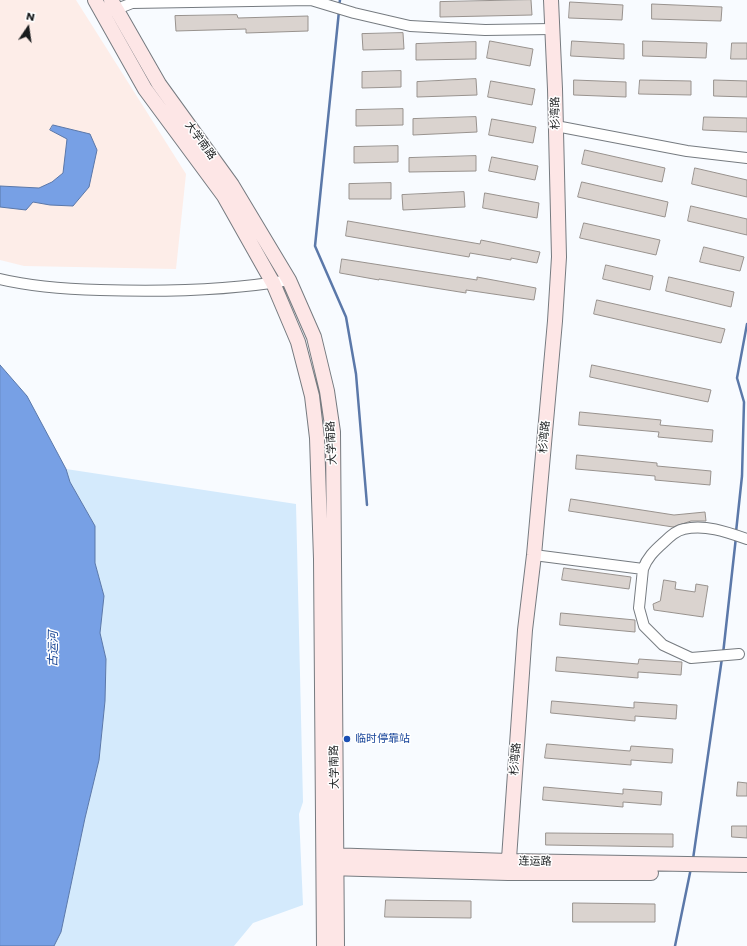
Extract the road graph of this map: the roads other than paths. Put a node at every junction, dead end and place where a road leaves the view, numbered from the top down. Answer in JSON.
{"nodes":[{"id":1,"x":95,"y":0,"type":"edge"},
{"id":2,"x":551,"y":0,"type":"edge"},
{"id":3,"x":113,"y":4,"type":"edge"},
{"id":4,"x":103,"y":17,"type":"junction"},
{"id":5,"x":552,"y":29,"type":"junction"},
{"id":6,"x":556,"y":126,"type":"junction"},
{"id":7,"x":747,"y":158,"type":"edge"},
{"id":8,"x":0,"y":279,"type":"edge"},
{"id":9,"x":289,"y":280,"type":"junction"},
{"id":10,"x":273,"y":283,"type":"junction"},
{"id":11,"x":747,"y":539,"type":"edge"},
{"id":12,"x":534,"y":555,"type":"junction"},
{"id":13,"x":643,"y":569,"type":"junction"},
{"id":14,"x":739,"y":654,"type":"dead end"},
{"id":15,"x":329,"y":862,"type":"junction"},
{"id":16,"x":747,"y":865,"type":"edge"},
{"id":17,"x":508,"y":867,"type":"junction"},
{"id":18,"x":708,"y":869,"type":"junction"},
{"id":19,"x":747,"y":874,"type":"edge"},
{"id":20,"x":324,"y":946,"type":"edge"},
{"id":21,"x":337,"y":946,"type":"edge"}],
"edges":[{"from":1,"to":4,"type":"main road","name":"大学南路"},
{"from":2,"to":5,"type":"main road","name":"杉湾路"},
{"from":3,"to":4,"type":"street"},
{"from":3,"to":5,"type":"street"},
{"from":3,"to":9,"type":"main road","name":"大学南路"},
{"from":4,"to":10,"type":"main road","name":"大学南路"},
{"from":5,"to":6,"type":"main road","name":"杉湾路"},
{"from":6,"to":7,"type":"street"},
{"from":6,"to":12,"type":"main road","name":"杉湾路"},
{"from":8,"to":10,"type":"street"},
{"from":9,"to":10,"type":"street"},
{"from":9,"to":15,"type":"main road","name":"大学南路"},
{"from":10,"to":15,"type":"main road","name":"大学南路"},
{"from":11,"to":13,"type":"street"},
{"from":12,"to":13,"type":"street"},
{"from":12,"to":17,"type":"main road","name":"杉湾路"},
{"from":13,"to":14,"type":"street"},
{"from":15,"to":17,"type":"main road","name":"连运路"},
{"from":15,"to":20,"type":"main road","name":"大学南路"},
{"from":15,"to":21,"type":"main road","name":"大学南路"},
{"from":16,"to":18,"type":"main road","name":"连运路"},
{"from":17,"to":18,"type":"main road","name":"连运路"},
{"from":18,"to":19,"type":"main road","name":"连运路"}]}
